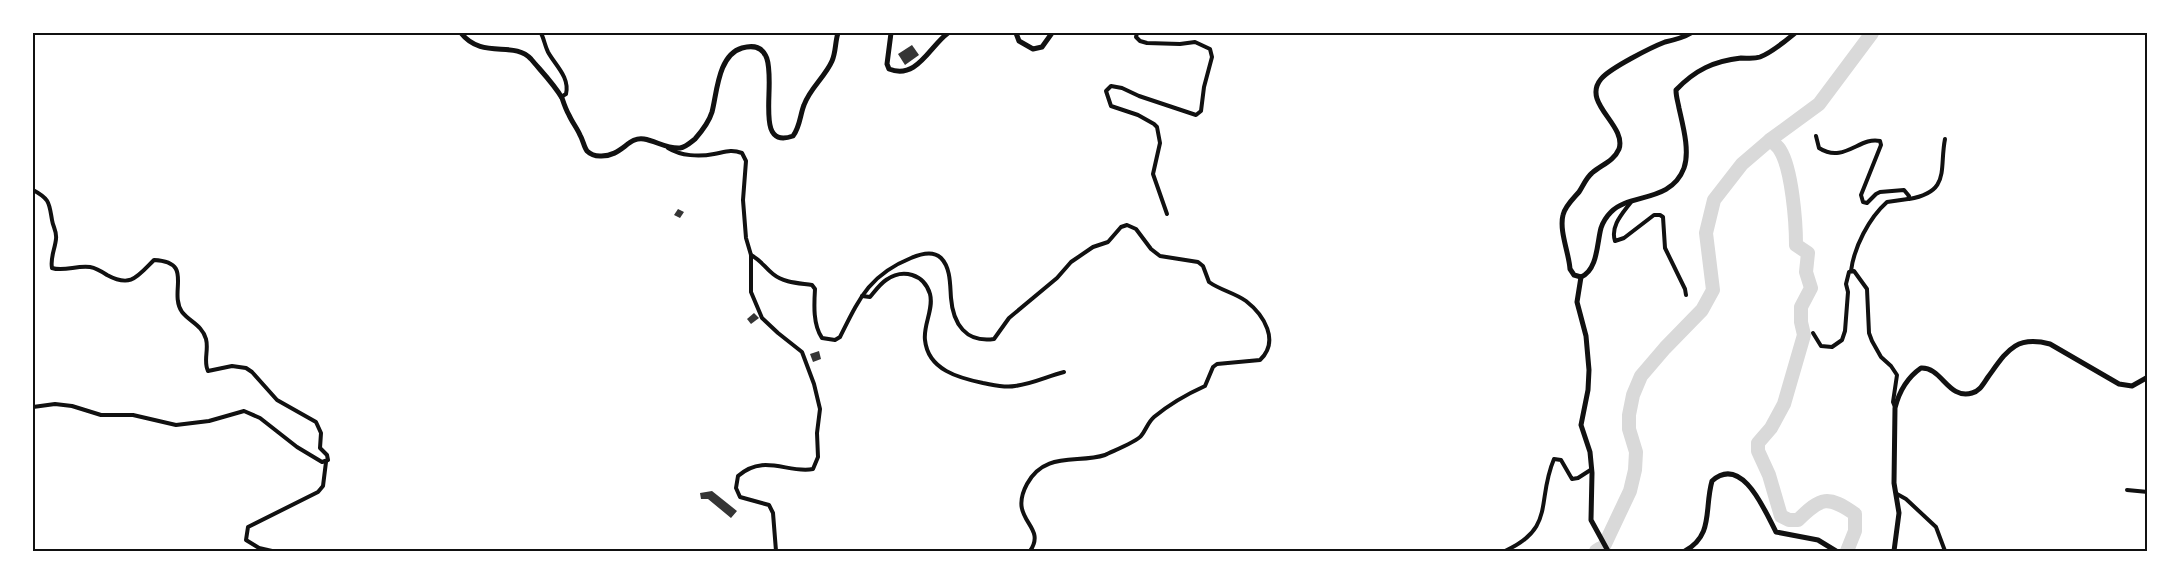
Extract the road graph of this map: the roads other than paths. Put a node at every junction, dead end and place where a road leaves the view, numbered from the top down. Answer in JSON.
{"nodes":[{"id":1,"x":461,"y":33,"type":"edge"},
{"id":2,"x":541,"y":33,"type":"edge"},
{"id":3,"x":838,"y":33,"type":"edge"},
{"id":4,"x":891,"y":33,"type":"edge"},
{"id":5,"x":948,"y":33,"type":"edge"},
{"id":6,"x":1016,"y":33,"type":"edge"},
{"id":7,"x":1052,"y":33,"type":"edge"},
{"id":8,"x":1137,"y":33,"type":"edge"},
{"id":9,"x":1691,"y":33,"type":"edge"},
{"id":10,"x":1795,"y":33,"type":"edge"},
{"id":11,"x":561,"y":97,"type":"junction"},
{"id":12,"x":1816,"y":136,"type":"dead end"},
{"id":13,"x":1945,"y":139,"type":"dead end"},
{"id":14,"x":664,"y":146,"type":"junction"},
{"id":15,"x":33,"y":190,"type":"edge"},
{"id":16,"x":1908,"y":199,"type":"junction"},
{"id":17,"x":1632,"y":202,"type":"junction"},
{"id":18,"x":1167,"y":214,"type":"dead end"},
{"id":19,"x":751,"y":255,"type":"junction"},
{"id":20,"x":1851,"y":271,"type":"junction"},
{"id":21,"x":1581,"y":277,"type":"junction"},
{"id":22,"x":1686,"y":295,"type":"dead end"},
{"id":23,"x":862,"y":296,"type":"junction"},
{"id":24,"x":1813,"y":333,"type":"dead end"},
{"id":25,"x":1064,"y":372,"type":"dead end"},
{"id":26,"x":2148,"y":377,"type":"edge"},
{"id":27,"x":33,"y":407,"type":"edge"},
{"id":28,"x":1895,"y":408,"type":"junction"},
{"id":29,"x":326,"y":462,"type":"junction"},
{"id":30,"x":1592,"y":469,"type":"junction"},
{"id":31,"x":2127,"y":490,"type":"dead end"},
{"id":32,"x":2148,"y":492,"type":"edge"},
{"id":33,"x":1897,"y":494,"type":"junction"},
{"id":34,"x":272,"y":551,"type":"edge"},
{"id":35,"x":776,"y":551,"type":"edge"},
{"id":36,"x":1030,"y":551,"type":"edge"},
{"id":37,"x":1505,"y":551,"type":"edge"},
{"id":38,"x":1608,"y":551,"type":"edge"},
{"id":39,"x":1685,"y":551,"type":"edge"},
{"id":40,"x":1836,"y":551,"type":"edge"},
{"id":41,"x":1894,"y":551,"type":"edge"},
{"id":42,"x":1945,"y":551,"type":"edge"}],
"edges":[{"from":1,"to":11,"type":"street"},
{"from":2,"to":11,"type":"street"},
{"from":3,"to":14,"type":"street"},
{"from":4,"to":5,"type":"street"},
{"from":6,"to":7,"type":"street"},
{"from":8,"to":18,"type":"street"},
{"from":9,"to":21,"type":"street"},
{"from":10,"to":17,"type":"street"},
{"from":11,"to":14,"type":"street"},
{"from":12,"to":16,"type":"street"},
{"from":13,"to":16,"type":"street"},
{"from":14,"to":19,"type":"street"},
{"from":15,"to":29,"type":"street"},
{"from":16,"to":20,"type":"street"},
{"from":17,"to":21,"type":"street"},
{"from":17,"to":22,"type":"street"},
{"from":19,"to":23,"type":"street"},
{"from":19,"to":35,"type":"street"},
{"from":20,"to":24,"type":"street"},
{"from":20,"to":28,"type":"street"},
{"from":21,"to":30,"type":"street"},
{"from":23,"to":25,"type":"street"},
{"from":23,"to":36,"type":"street"},
{"from":26,"to":28,"type":"street"},
{"from":27,"to":29,"type":"street"},
{"from":28,"to":33,"type":"street"},
{"from":29,"to":34,"type":"street"},
{"from":30,"to":37,"type":"street"},
{"from":30,"to":38,"type":"street"},
{"from":31,"to":32,"type":"street"},
{"from":33,"to":41,"type":"street"},
{"from":33,"to":42,"type":"street"},
{"from":39,"to":40,"type":"street"}]}
